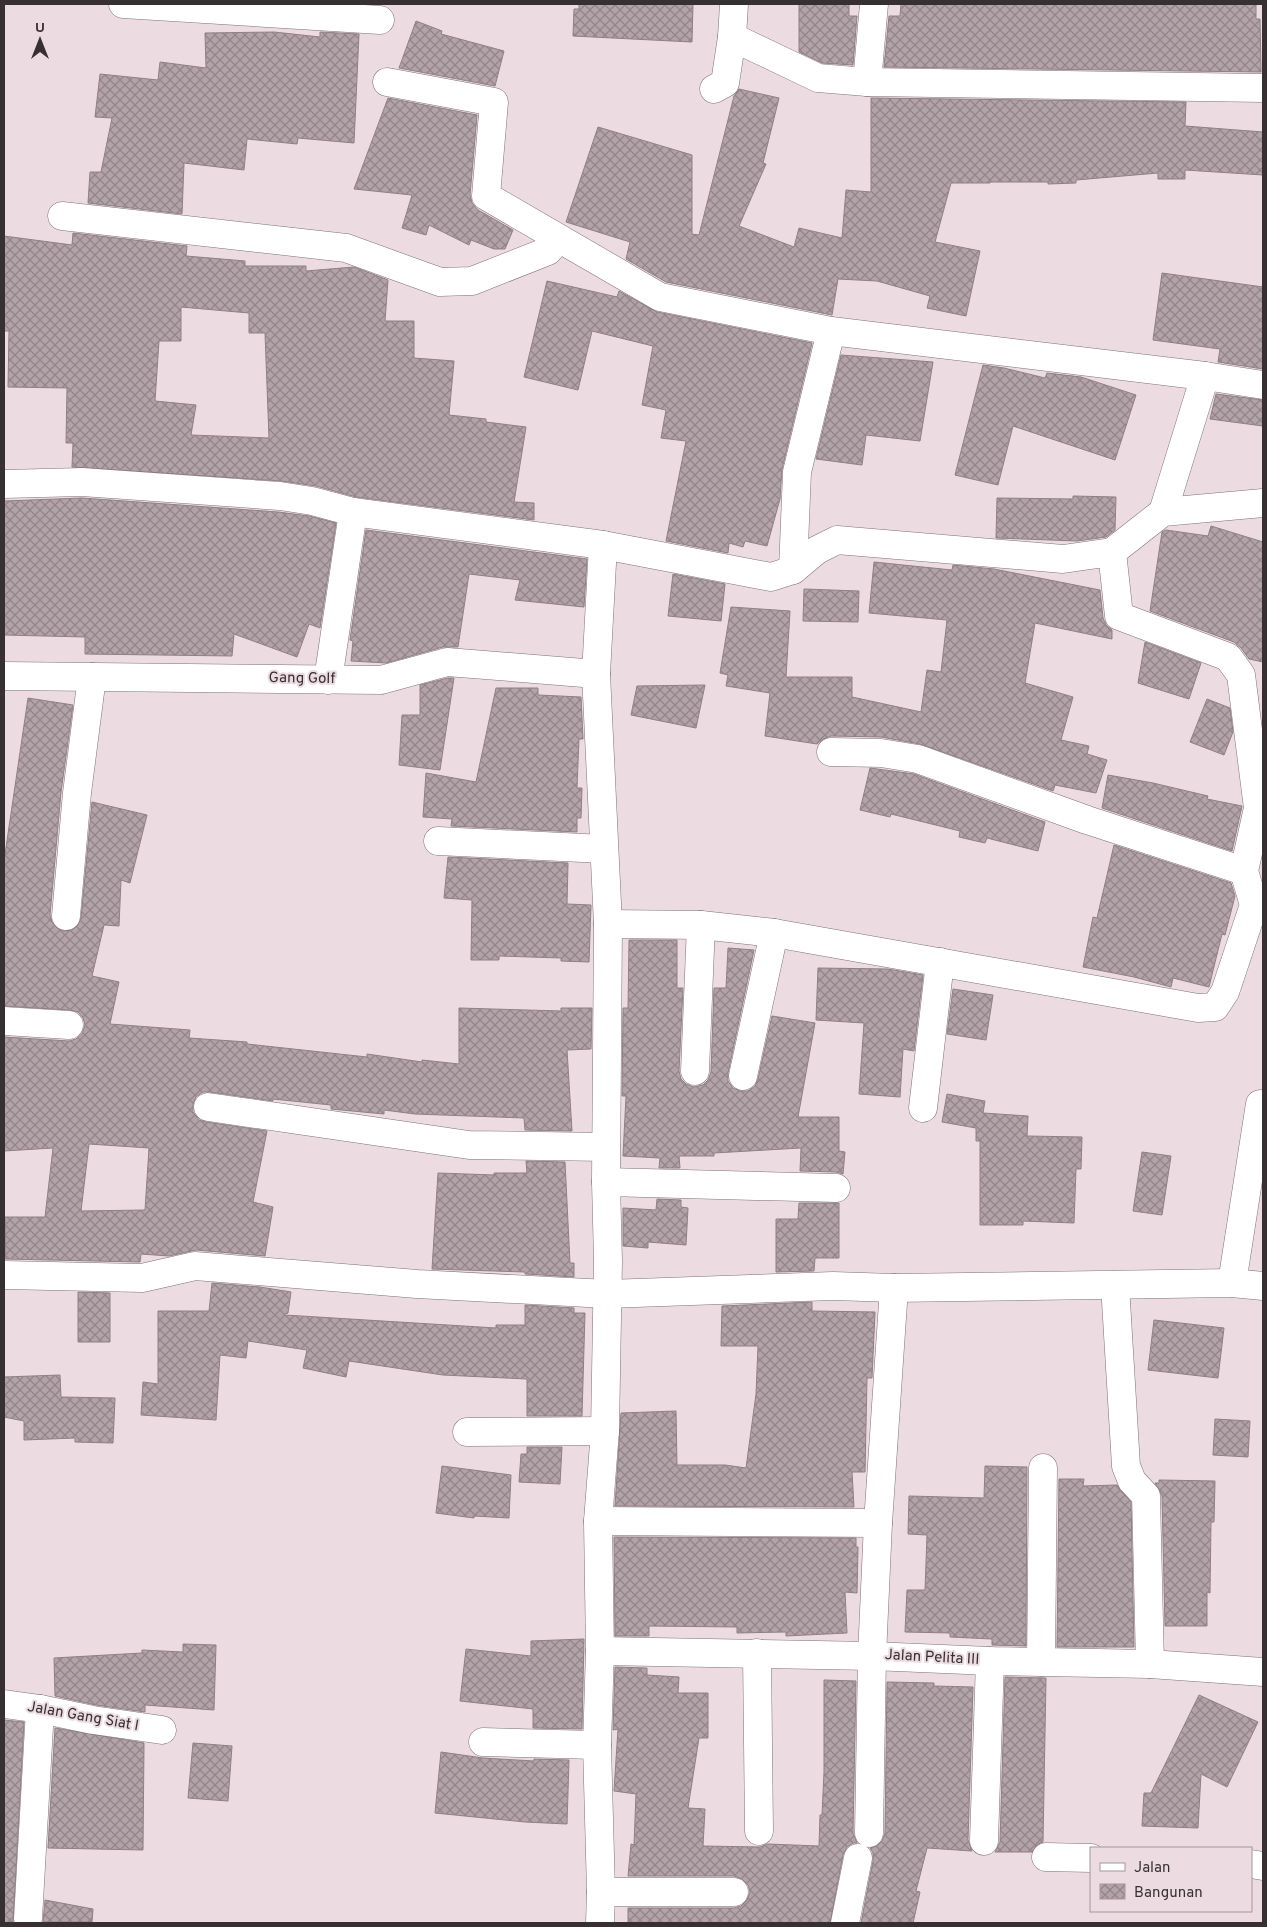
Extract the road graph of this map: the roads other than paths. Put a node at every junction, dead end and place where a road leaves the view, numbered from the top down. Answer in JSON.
{"nodes":[{"id":1,"x":123,"y":4,"type":"edge"},
{"id":2,"x":734,"y":4,"type":"edge"},
{"id":3,"x":874,"y":4,"type":"edge"},
{"id":4,"x":380,"y":20,"type":"dead end"},
{"id":5,"x":732,"y":37,"type":"junction"},
{"id":6,"x":387,"y":82,"type":"dead end"},
{"id":7,"x":868,"y":82,"type":"junction"},
{"id":8,"x":1263,"y":88,"type":"edge"},
{"id":9,"x":714,"y":89,"type":"dead end"},
{"id":10,"x":62,"y":216,"type":"dead end"},
{"id":11,"x":558,"y":239,"type":"junction"},
{"id":12,"x":831,"y":332,"type":"junction"},
{"id":13,"x":1206,"y":376,"type":"junction"},
{"id":14,"x":1263,"y":385,"type":"edge"},
{"id":15,"x":4,"y":484,"type":"edge"},
{"id":16,"x":1263,"y":503,"type":"edge"},
{"id":17,"x":353,"y":512,"type":"junction"},
{"id":18,"x":1163,"y":512,"type":"junction"},
{"id":19,"x":603,"y":545,"type":"junction"},
{"id":20,"x":1112,"y":552,"type":"junction"},
{"id":21,"x":793,"y":570,"type":"junction"},
{"id":22,"x":596,"y":674,"type":"junction"},
{"id":23,"x":4,"y":676,"type":"edge"},
{"id":24,"x":92,"y":677,"type":"junction"},
{"id":25,"x":328,"y":680,"type":"junction"},
{"id":26,"x":831,"y":752,"type":"dead end"},
{"id":27,"x":438,"y":841,"type":"dead end"},
{"id":28,"x":604,"y":850,"type":"junction"},
{"id":29,"x":1244,"y":871,"type":"junction"},
{"id":30,"x":1258,"y":905,"type":"edge"},
{"id":31,"x":66,"y":916,"type":"dead end"},
{"id":32,"x":608,"y":924,"type":"junction"},
{"id":33,"x":701,"y":925,"type":"junction"},
{"id":34,"x":774,"y":933,"type":"junction"},
{"id":35,"x":940,"y":962,"type":"junction"},
{"id":36,"x":4,"y":1021,"type":"edge"},
{"id":37,"x":69,"y":1025,"type":"dead end"},
{"id":38,"x":695,"y":1071,"type":"dead end"},
{"id":39,"x":743,"y":1076,"type":"dead end"},
{"id":40,"x":1260,"y":1104,"type":"dead end"},
{"id":41,"x":208,"y":1107,"type":"dead end"},
{"id":42,"x":923,"y":1108,"type":"dead end"},
{"id":43,"x":606,"y":1147,"type":"junction"},
{"id":44,"x":606,"y":1182,"type":"junction"},
{"id":45,"x":836,"y":1188,"type":"dead end"},
{"id":46,"x":4,"y":1275,"type":"edge"},
{"id":47,"x":1232,"y":1283,"type":"junction"},
{"id":48,"x":1114,"y":1285,"type":"junction"},
{"id":49,"x":1263,"y":1286,"type":"edge"},
{"id":50,"x":894,"y":1288,"type":"junction"},
{"id":51,"x":606,"y":1294,"type":"junction"},
{"id":52,"x":605,"y":1431,"type":"junction"},
{"id":53,"x":467,"y":1432,"type":"dead end"},
{"id":54,"x":1043,"y":1468,"type":"dead end"},
{"id":55,"x":598,"y":1521,"type":"junction"},
{"id":56,"x":878,"y":1522,"type":"junction"},
{"id":57,"x":600,"y":1651,"type":"junction"},
{"id":58,"x":757,"y":1654,"type":"junction"},
{"id":59,"x":872,"y":1656,"type":"junction"},
{"id":60,"x":990,"y":1661,"type":"junction"},
{"id":61,"x":1041,"y":1662,"type":"junction"},
{"id":62,"x":1150,"y":1664,"type":"junction"},
{"id":63,"x":1263,"y":1672,"type":"edge"},
{"id":64,"x":4,"y":1704,"type":"edge"},
{"id":65,"x":40,"y":1708,"type":"junction"},
{"id":66,"x":162,"y":1730,"type":"dead end"},
{"id":67,"x":483,"y":1742,"type":"dead end"},
{"id":68,"x":597,"y":1745,"type":"junction"},
{"id":69,"x":759,"y":1831,"type":"dead end"},
{"id":70,"x":868,"y":1833,"type":"dead end"},
{"id":71,"x":984,"y":1841,"type":"dead end"},
{"id":72,"x":1046,"y":1857,"type":"dead end"},
{"id":73,"x":858,"y":1858,"type":"dead end"},
{"id":74,"x":1090,"y":1858,"type":"edge"},
{"id":75,"x":601,"y":1892,"type":"junction"},
{"id":76,"x":734,"y":1892,"type":"dead end"},
{"id":77,"x":28,"y":1919,"type":"dead end"},
{"id":78,"x":600,"y":1923,"type":"edge"},
{"id":79,"x":845,"y":1923,"type":"edge"}],
"edges":[{"from":1,"to":4,"type":"street"},
{"from":2,"to":5,"type":"street"},
{"from":3,"to":7,"type":"street"},
{"from":5,"to":7,"type":"street"},
{"from":5,"to":9,"type":"street"},
{"from":6,"to":11,"type":"street"},
{"from":7,"to":8,"type":"street"},
{"from":10,"to":11,"type":"street"},
{"from":11,"to":12,"type":"street"},
{"from":12,"to":13,"type":"street"},
{"from":12,"to":21,"type":"street"},
{"from":13,"to":14,"type":"street"},
{"from":13,"to":18,"type":"street"},
{"from":15,"to":17,"type":"street"},
{"from":16,"to":18,"type":"street"},
{"from":17,"to":19,"type":"street"},
{"from":17,"to":25,"type":"street"},
{"from":18,"to":20,"type":"street"},
{"from":19,"to":21,"type":"street"},
{"from":19,"to":22,"type":"street"},
{"from":20,"to":21,"type":"street"},
{"from":20,"to":29,"type":"street"},
{"from":22,"to":25,"type":"street","name":"Gang Golf"},
{"from":22,"to":28,"type":"street"},
{"from":23,"to":24,"type":"street","name":"Gang Golf"},
{"from":24,"to":25,"type":"street","name":"Gang Golf"},
{"from":24,"to":31,"type":"street"},
{"from":26,"to":29,"type":"street"},
{"from":27,"to":28,"type":"street"},
{"from":28,"to":32,"type":"street"},
{"from":29,"to":30,"type":"street"},
{"from":30,"to":35,"type":"street"},
{"from":32,"to":33,"type":"street"},
{"from":32,"to":43,"type":"street"},
{"from":33,"to":34,"type":"street"},
{"from":33,"to":38,"type":"street"},
{"from":34,"to":35,"type":"street"},
{"from":34,"to":39,"type":"street"},
{"from":35,"to":42,"type":"street"},
{"from":36,"to":37,"type":"street"},
{"from":40,"to":47,"type":"street"},
{"from":41,"to":43,"type":"street"},
{"from":43,"to":44,"type":"street"},
{"from":44,"to":45,"type":"street"},
{"from":44,"to":51,"type":"street"},
{"from":46,"to":51,"type":"street"},
{"from":47,"to":48,"type":"street"},
{"from":47,"to":49,"type":"street"},
{"from":48,"to":50,"type":"street"},
{"from":48,"to":62,"type":"street"},
{"from":50,"to":51,"type":"street"},
{"from":50,"to":56,"type":"street"},
{"from":51,"to":52,"type":"street"},
{"from":52,"to":53,"type":"street"},
{"from":52,"to":55,"type":"street"},
{"from":54,"to":61,"type":"street"},
{"from":55,"to":56,"type":"street"},
{"from":55,"to":57,"type":"street"},
{"from":56,"to":59,"type":"street"},
{"from":57,"to":58,"type":"street","name":"Jalan Pelita III"},
{"from":57,"to":68,"type":"street"},
{"from":58,"to":59,"type":"street","name":"Jalan Pelita III"},
{"from":58,"to":69,"type":"street"},
{"from":59,"to":60,"type":"street","name":"Jalan Pelita III"},
{"from":59,"to":70,"type":"street"},
{"from":60,"to":61,"type":"street","name":"Jalan Pelita III"},
{"from":60,"to":71,"type":"street"},
{"from":61,"to":62,"type":"street","name":"Jalan Pelita III"},
{"from":62,"to":63,"type":"street","name":"Jalan Pelita III"},
{"from":64,"to":65,"type":"street","name":"Jalan Gang Siat I"},
{"from":65,"to":66,"type":"street","name":"Jalan Gang Siat I"},
{"from":65,"to":77,"type":"street"},
{"from":67,"to":68,"type":"street"},
{"from":68,"to":75,"type":"street"},
{"from":72,"to":74,"type":"street"},
{"from":73,"to":79,"type":"street"},
{"from":75,"to":76,"type":"street"},
{"from":75,"to":78,"type":"street"}]}
